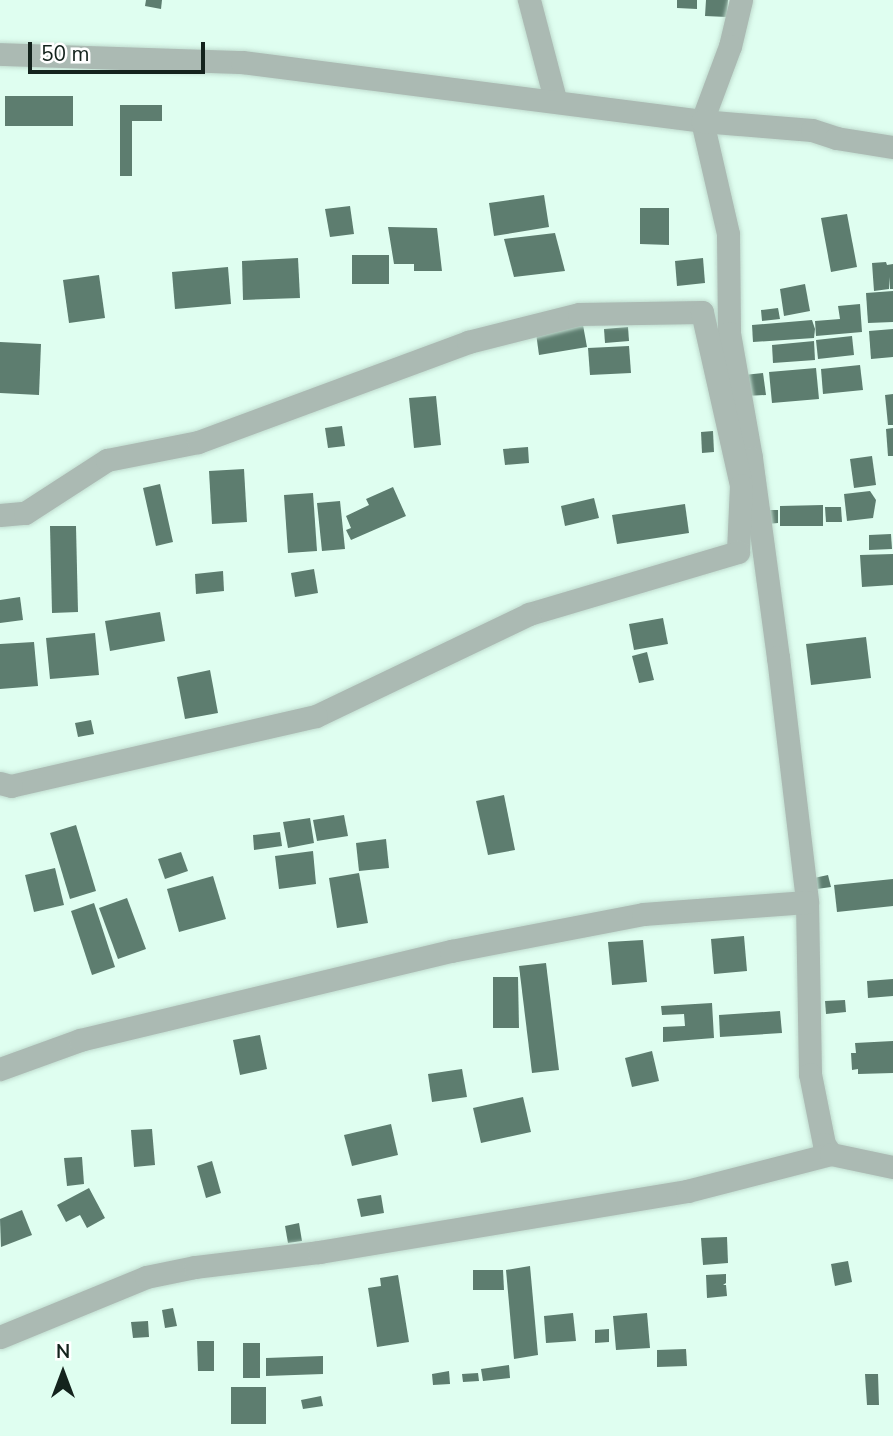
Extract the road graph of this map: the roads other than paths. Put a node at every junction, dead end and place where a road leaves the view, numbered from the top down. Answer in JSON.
{"nodes":[{"id":1,"x":529,"y":0,"type":"edge"},
{"id":2,"x":741,"y":0,"type":"edge"},
{"id":3,"x":0,"y":54,"type":"edge"},
{"id":4,"x":555,"y":99,"type":"junction"},
{"id":5,"x":702,"y":121,"type":"junction"},
{"id":6,"x":893,"y":147,"type":"edge"},
{"id":7,"x":0,"y":516,"type":"edge"},
{"id":8,"x":0,"y":783,"type":"edge"},
{"id":9,"x":807,"y":901,"type":"junction"},
{"id":10,"x":0,"y":1069,"type":"edge"},
{"id":11,"x":831,"y":1154,"type":"junction"},
{"id":12,"x":893,"y":1167,"type":"edge"},
{"id":13,"x":0,"y":1336,"type":"edge"}],
"edges":[{"from":1,"to":4,"type":"street"},
{"from":2,"to":5,"type":"street"},
{"from":3,"to":4,"type":"street"},
{"from":4,"to":5,"type":"street"},
{"from":5,"to":6,"type":"street"},
{"from":5,"to":9,"type":"street"},
{"from":7,"to":8,"type":"street"},
{"from":9,"to":10,"type":"street"},
{"from":9,"to":11,"type":"street"},
{"from":11,"to":12,"type":"street"},
{"from":11,"to":13,"type":"street"}]}
